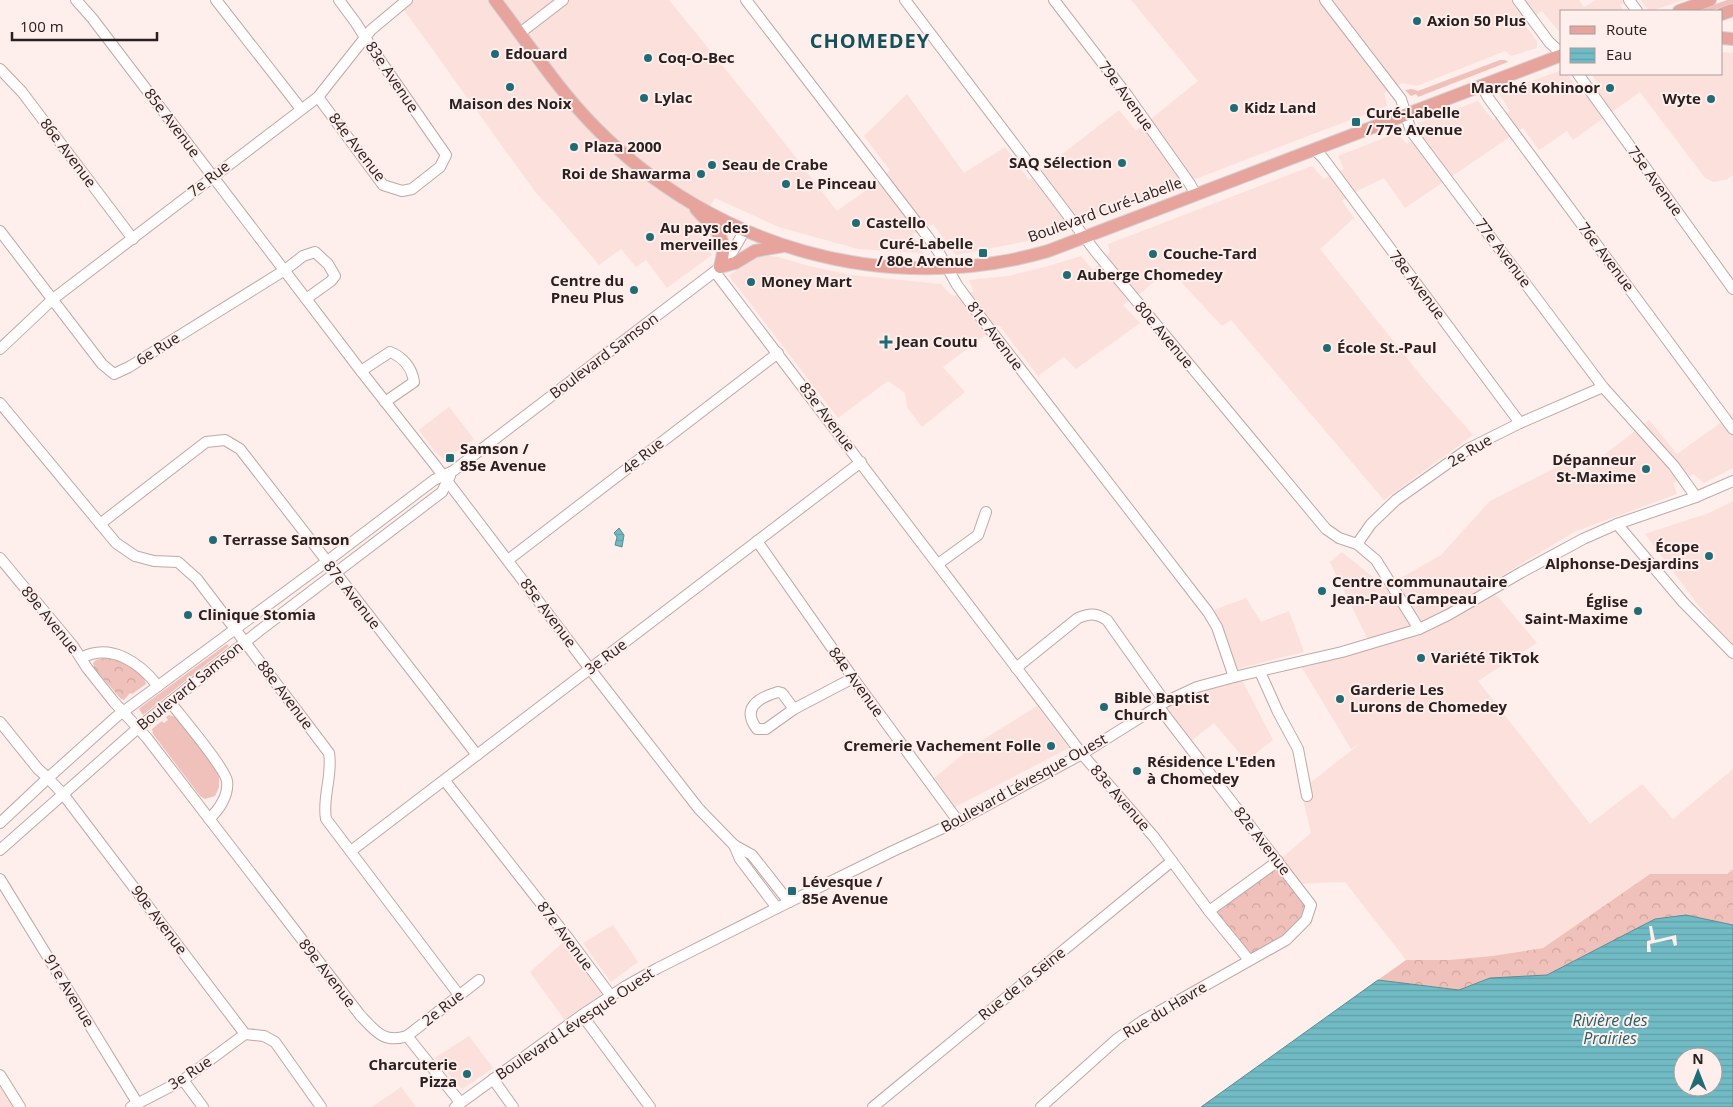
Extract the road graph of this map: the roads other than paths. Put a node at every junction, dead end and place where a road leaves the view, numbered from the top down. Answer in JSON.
{"nodes":[{"id":1,"x":76,"y":0,"type":"edge"},
{"id":2,"x":216,"y":0,"type":"edge"},
{"id":3,"x":339,"y":0,"type":"edge"},
{"id":4,"x":408,"y":0,"type":"edge"},
{"id":5,"x":495,"y":0,"type":"edge"},
{"id":6,"x":563,"y":0,"type":"edge"},
{"id":7,"x":746,"y":0,"type":"edge"},
{"id":8,"x":905,"y":0,"type":"edge"},
{"id":9,"x":1054,"y":0,"type":"edge"},
{"id":10,"x":1325,"y":0,"type":"edge"},
{"id":11,"x":1518,"y":0,"type":"edge"},
{"id":12,"x":1710,"y":0,"type":"edge"},
{"id":13,"x":1682,"y":10,"type":"edge"},
{"id":14,"x":520,"y":33,"type":"junction"},
{"id":15,"x":365,"y":37,"type":"junction"},
{"id":16,"x":1560,"y":53,"type":"edge"},
{"id":17,"x":1560,"y":56,"type":"edge"},
{"id":18,"x":0,"y":69,"type":"edge"},
{"id":19,"x":1579,"y":75,"type":"edge"},
{"id":20,"x":1480,"y":85,"type":"junction"},
{"id":21,"x":318,"y":96,"type":"junction"},
{"id":22,"x":301,"y":110,"type":"junction"},
{"id":23,"x":1405,"y":114,"type":"junction"},
{"id":24,"x":1314,"y":149,"type":"junction"},
{"id":25,"x":446,"y":155,"type":"joint"},
{"id":26,"x":213,"y":176,"type":"junction"},
{"id":27,"x":1196,"y":195,"type":"junction"},
{"id":28,"x":690,"y":202,"type":"junction"},
{"id":29,"x":745,"y":230,"type":"junction"},
{"id":30,"x":0,"y":231,"type":"edge"},
{"id":31,"x":1084,"y":238,"type":"junction"},
{"id":32,"x":132,"y":239,"type":"junction"},
{"id":33,"x":785,"y":246,"type":"junction"},
{"id":34,"x":947,"y":268,"type":"junction"},
{"id":35,"x":717,"y":269,"type":"junction"},
{"id":36,"x":285,"y":270,"type":"junction"},
{"id":37,"x":1733,"y":289,"type":"edge"},
{"id":38,"x":53,"y":299,"type":"junction"},
{"id":39,"x":306,"y":299,"type":"junction"},
{"id":40,"x":0,"y":349,"type":"edge"},
{"id":41,"x":778,"y":353,"type":"junction"},
{"id":42,"x":361,"y":371,"type":"junction"},
{"id":43,"x":1603,"y":387,"type":"junction"},
{"id":44,"x":385,"y":402,"type":"junction"},
{"id":45,"x":0,"y":403,"type":"edge"},
{"id":46,"x":1520,"y":423,"type":"junction"},
{"id":47,"x":1733,"y":428,"type":"edge"},
{"id":48,"x":861,"y":462,"type":"junction"},
{"id":49,"x":448,"y":476,"type":"junction"},
{"id":50,"x":1733,"y":482,"type":"edge"},
{"id":51,"x":1696,"y":497,"type":"junction"},
{"id":52,"x":986,"y":512,"type":"dead end"},
{"id":53,"x":100,"y":524,"type":"junction"},
{"id":54,"x":1617,"y":524,"type":"junction"},
{"id":55,"x":757,"y":541,"type":"junction"},
{"id":56,"x":1357,"y":544,"type":"junction"},
{"id":57,"x":0,"y":558,"type":"edge"},
{"id":58,"x":508,"y":560,"type":"junction"},
{"id":59,"x":326,"y":562,"type":"junction"},
{"id":60,"x":938,"y":564,"type":"junction"},
{"id":61,"x":335,"y":573,"type":"junction"},
{"id":62,"x":1419,"y":629,"type":"junction"},
{"id":63,"x":235,"y":630,"type":"junction"},
{"id":64,"x":245,"y":642,"type":"junction"},
{"id":65,"x":1733,"y":653,"type":"edge"},
{"id":66,"x":81,"y":658,"type":"junction"},
{"id":67,"x":1016,"y":668,"type":"junction"},
{"id":68,"x":590,"y":669,"type":"junction"},
{"id":69,"x":1260,"y":672,"type":"junction"},
{"id":70,"x":1234,"y":677,"type":"junction"},
{"id":71,"x":853,"y":678,"type":"junction"},
{"id":72,"x":158,"y":686,"type":"junction"},
{"id":73,"x":170,"y":702,"type":"junction"},
{"id":74,"x":1162,"y":704,"type":"junction"},
{"id":75,"x":794,"y":709,"type":"dead end"},
{"id":76,"x":123,"y":712,"type":"junction"},
{"id":77,"x":0,"y":722,"type":"edge"},
{"id":78,"x":138,"y":728,"type":"junction"},
{"id":79,"x":1082,"y":754,"type":"junction"},
{"id":80,"x":477,"y":755,"type":"junction"},
{"id":81,"x":48,"y":778,"type":"junction"},
{"id":82,"x":445,"y":781,"type":"junction"},
{"id":83,"x":63,"y":794,"type":"junction"},
{"id":84,"x":1307,"y":796,"type":"dead end"},
{"id":85,"x":210,"y":819,"type":"junction"},
{"id":86,"x":958,"y":821,"type":"junction"},
{"id":87,"x":0,"y":823,"type":"edge"},
{"id":88,"x":734,"y":845,"type":"junction"},
{"id":89,"x":0,"y":850,"type":"edge"},
{"id":90,"x":351,"y":851,"type":"junction"},
{"id":91,"x":1172,"y":861,"type":"junction"},
{"id":92,"x":1278,"y":861,"type":"junction"},
{"id":93,"x":0,"y":878,"type":"edge"},
{"id":94,"x":789,"y":902,"type":"junction"},
{"id":95,"x":1311,"y":905,"type":"joint"},
{"id":96,"x":777,"y":908,"type":"junction"},
{"id":97,"x":1209,"y":911,"type":"junction"},
{"id":98,"x":1249,"y":960,"type":"junction"},
{"id":99,"x":479,"y":980,"type":"dead end"},
{"id":100,"x":459,"y":995,"type":"junction"},
{"id":101,"x":611,"y":996,"type":"junction"},
{"id":102,"x":582,"y":1016,"type":"junction"},
{"id":103,"x":245,"y":1034,"type":"junction"},
{"id":104,"x":407,"y":1036,"type":"junction"},
{"id":105,"x":0,"y":1075,"type":"edge"},
{"id":106,"x":493,"y":1079,"type":"junction"},
{"id":107,"x":183,"y":1080,"type":"junction"},
{"id":108,"x":458,"y":1105,"type":"edge"},
{"id":109,"x":134,"y":1106,"type":"edge"},
{"id":110,"x":20,"y":1107,"type":"edge"},
{"id":111,"x":203,"y":1107,"type":"edge"},
{"id":112,"x":321,"y":1107,"type":"edge"},
{"id":113,"x":513,"y":1107,"type":"edge"},
{"id":114,"x":650,"y":1107,"type":"edge"},
{"id":115,"x":872,"y":1107,"type":"edge"},
{"id":116,"x":1041,"y":1107,"type":"edge"}],
"edges":[{"from":1,"to":26,"type":"street","name":"85e Avenue"},
{"from":2,"to":22,"type":"street"},
{"from":3,"to":15,"type":"street","name":"83e Avenue"},
{"from":4,"to":15,"type":"street","name":"7e Rue"},
{"from":5,"to":14,"type":"main road","name":"Boulevard Curé-Labelle"},
{"from":6,"to":14,"type":"street"},
{"from":7,"to":34,"type":"street","name":"81e Avenue"},
{"from":8,"to":31,"type":"street","name":"80e Avenue"},
{"from":9,"to":27,"type":"street","name":"79e Avenue"},
{"from":10,"to":23,"type":"street","name":"77e Avenue"},
{"from":11,"to":16,"type":"street"},
{"from":12,"to":13,"type":"main road"},
{"from":14,"to":28,"type":"main road","name":"Boulevard Curé-Labelle"},
{"from":15,"to":21,"type":"street","name":"7e Rue"},
{"from":15,"to":25,"type":"street","name":"83e Avenue"},
{"from":17,"to":20,"type":"main road","name":"Boulevard Curé-Labelle"},
{"from":18,"to":32,"type":"street","name":"86e Avenue"},
{"from":19,"to":37,"type":"street","name":"75e Avenue"},
{"from":20,"to":23,"type":"main road","name":"Boulevard Curé-Labelle"},
{"from":20,"to":47,"type":"street","name":"76e Avenue"},
{"from":21,"to":22,"type":"street","name":"7e Rue"},
{"from":21,"to":25,"type":"street","name":"84e Avenue"},
{"from":22,"to":26,"type":"street","name":"7e Rue"},
{"from":23,"to":24,"type":"main road","name":"Boulevard Curé-Labelle"},
{"from":23,"to":43,"type":"street","name":"77e Avenue"},
{"from":24,"to":27,"type":"main road","name":"Boulevard Curé-Labelle"},
{"from":24,"to":46,"type":"street","name":"78e Avenue"},
{"from":26,"to":32,"type":"street","name":"7e Rue"},
{"from":26,"to":36,"type":"street","name":"85e Avenue"},
{"from":27,"to":31,"type":"main road","name":"Boulevard Curé-Labelle"},
{"from":28,"to":29,"type":"main road","name":"Boulevard Curé-Labelle"},
{"from":28,"to":35,"type":"main road"},
{"from":29,"to":33,"type":"main road","name":"Boulevard Curé-Labelle"},
{"from":29,"to":35,"type":"street","name":"Boulevard Samson"},
{"from":30,"to":38,"type":"street"},
{"from":31,"to":34,"type":"main road","name":"Boulevard Curé-Labelle"},
{"from":31,"to":56,"type":"street","name":"80e Avenue"},
{"from":32,"to":38,"type":"street","name":"7e Rue"},
{"from":33,"to":34,"type":"main road","name":"Boulevard Curé-Labelle"},
{"from":33,"to":35,"type":"main road"},
{"from":34,"to":70,"type":"street","name":"81e Avenue"},
{"from":35,"to":41,"type":"street","name":"83e Avenue"},
{"from":35,"to":49,"type":"street","name":"Boulevard Samson"},
{"from":36,"to":38,"type":"street","name":"6e Rue"},
{"from":36,"to":39,"type":"street","name":"85e Avenue"},
{"from":36,"to":39,"type":"street"},
{"from":38,"to":40,"type":"street","name":"7e Rue"},
{"from":39,"to":42,"type":"street","name":"85e Avenue"},
{"from":41,"to":48,"type":"street","name":"83e Avenue"},
{"from":41,"to":58,"type":"street","name":"4e Rue"},
{"from":42,"to":44,"type":"street","name":"85e Avenue"},
{"from":42,"to":44,"type":"street"},
{"from":43,"to":46,"type":"street","name":"2e Rue"},
{"from":43,"to":51,"type":"street","name":"77e Avenue"},
{"from":44,"to":49,"type":"street","name":"85e Avenue"},
{"from":45,"to":53,"type":"street","name":"88e Avenue"},
{"from":46,"to":56,"type":"street","name":"2e Rue"},
{"from":48,"to":55,"type":"street","name":"3e Rue"},
{"from":48,"to":60,"type":"street","name":"83e Avenue"},
{"from":49,"to":58,"type":"street","name":"85e Avenue"},
{"from":49,"to":59,"type":"street","name":"Boulevard Samson"},
{"from":49,"to":61,"type":"street","name":"Boulevard Samson"},
{"from":50,"to":51,"type":"street","name":"Boulevard Lévesque Ouest"},
{"from":51,"to":54,"type":"street","name":"Boulevard Lévesque Ouest"},
{"from":52,"to":60,"type":"street"},
{"from":53,"to":59,"type":"street","name":"87e Avenue"},
{"from":53,"to":63,"type":"street","name":"88e Avenue"},
{"from":54,"to":62,"type":"street","name":"Boulevard Lévesque Ouest"},
{"from":54,"to":65,"type":"street"},
{"from":55,"to":68,"type":"street","name":"3e Rue"},
{"from":55,"to":71,"type":"street","name":"84e Avenue"},
{"from":56,"to":62,"type":"street","name":"80e Avenue"},
{"from":57,"to":66,"type":"street","name":"89e Avenue"},
{"from":58,"to":68,"type":"street","name":"85e Avenue"},
{"from":59,"to":61,"type":"street","name":"87e Avenue"},
{"from":59,"to":63,"type":"street","name":"Boulevard Samson"},
{"from":60,"to":67,"type":"street","name":"83e Avenue"},
{"from":61,"to":64,"type":"street","name":"Boulevard Samson"},
{"from":61,"to":80,"type":"street","name":"87e Avenue"},
{"from":62,"to":69,"type":"street","name":"Boulevard Lévesque Ouest"},
{"from":63,"to":64,"type":"street","name":"88e Avenue"},
{"from":63,"to":72,"type":"street","name":"Boulevard Samson"},
{"from":64,"to":73,"type":"street","name":"Boulevard Samson"},
{"from":64,"to":90,"type":"street","name":"88e Avenue"},
{"from":66,"to":72,"type":"street","name":"89e Avenue"},
{"from":66,"to":76,"type":"street","name":"89e Avenue"},
{"from":67,"to":74,"type":"street","name":"82e Avenue"},
{"from":67,"to":79,"type":"street","name":"83e Avenue"},
{"from":68,"to":80,"type":"street","name":"3e Rue"},
{"from":68,"to":88,"type":"street","name":"85e Avenue"},
{"from":69,"to":70,"type":"street","name":"Boulevard Lévesque Ouest"},
{"from":69,"to":84,"type":"street"},
{"from":70,"to":74,"type":"street","name":"Boulevard Lévesque Ouest"},
{"from":71,"to":75,"type":"street"},
{"from":71,"to":86,"type":"street","name":"84e Avenue"},
{"from":72,"to":76,"type":"street","name":"Boulevard Samson"},
{"from":73,"to":78,"type":"street","name":"Boulevard Samson"},
{"from":73,"to":85,"type":"street"},
{"from":74,"to":79,"type":"street","name":"Boulevard Lévesque Ouest"},
{"from":74,"to":92,"type":"street","name":"82e Avenue"},
{"from":76,"to":78,"type":"street","name":"89e Avenue"},
{"from":76,"to":81,"type":"street","name":"Boulevard Samson"},
{"from":77,"to":81,"type":"street","name":"90e Avenue"},
{"from":78,"to":83,"type":"street","name":"Boulevard Samson"},
{"from":78,"to":85,"type":"street","name":"89e Avenue"},
{"from":79,"to":86,"type":"street","name":"Boulevard Lévesque Ouest"},
{"from":79,"to":91,"type":"street","name":"83e Avenue"},
{"from":80,"to":82,"type":"street","name":"3e Rue"},
{"from":81,"to":83,"type":"street","name":"90e Avenue"},
{"from":81,"to":87,"type":"street","name":"Boulevard Samson"},
{"from":82,"to":90,"type":"street","name":"3e Rue"},
{"from":82,"to":101,"type":"street","name":"87e Avenue"},
{"from":83,"to":89,"type":"street","name":"Boulevard Samson"},
{"from":83,"to":103,"type":"street","name":"90e Avenue"},
{"from":85,"to":104,"type":"street","name":"89e Avenue"},
{"from":86,"to":94,"type":"street","name":"Boulevard Lévesque Ouest"},
{"from":88,"to":94,"type":"street","name":"85e Avenue"},
{"from":88,"to":96,"type":"street","name":"85e Avenue"},
{"from":90,"to":100,"type":"street","name":"88e Avenue"},
{"from":91,"to":97,"type":"street","name":"83e Avenue"},
{"from":91,"to":115,"type":"street","name":"Rue de la Seine"},
{"from":92,"to":95,"type":"street","name":"82e Avenue"},
{"from":92,"to":97,"type":"street"},
{"from":93,"to":109,"type":"street","name":"91e Avenue"},
{"from":94,"to":96,"type":"street","name":"Boulevard Lévesque Ouest"},
{"from":95,"to":98,"type":"street","name":"Rue du Havre"},
{"from":96,"to":101,"type":"street","name":"Boulevard Lévesque Ouest"},
{"from":97,"to":98,"type":"street","name":"83e Avenue"},
{"from":98,"to":116,"type":"street","name":"Rue du Havre"},
{"from":99,"to":100,"type":"street","name":"2e Rue"},
{"from":100,"to":104,"type":"street","name":"2e Rue"},
{"from":101,"to":102,"type":"street","name":"Boulevard Lévesque Ouest"},
{"from":102,"to":106,"type":"street","name":"Boulevard Lévesque Ouest"},
{"from":102,"to":114,"type":"street"},
{"from":103,"to":107,"type":"street","name":"3e Rue"},
{"from":103,"to":112,"type":"street"},
{"from":104,"to":108,"type":"street"},
{"from":105,"to":110,"type":"street"},
{"from":106,"to":108,"type":"street","name":"Boulevard Lévesque Ouest"},
{"from":106,"to":113,"type":"street"},
{"from":107,"to":109,"type":"street","name":"3e Rue"},
{"from":107,"to":111,"type":"street"}]}
